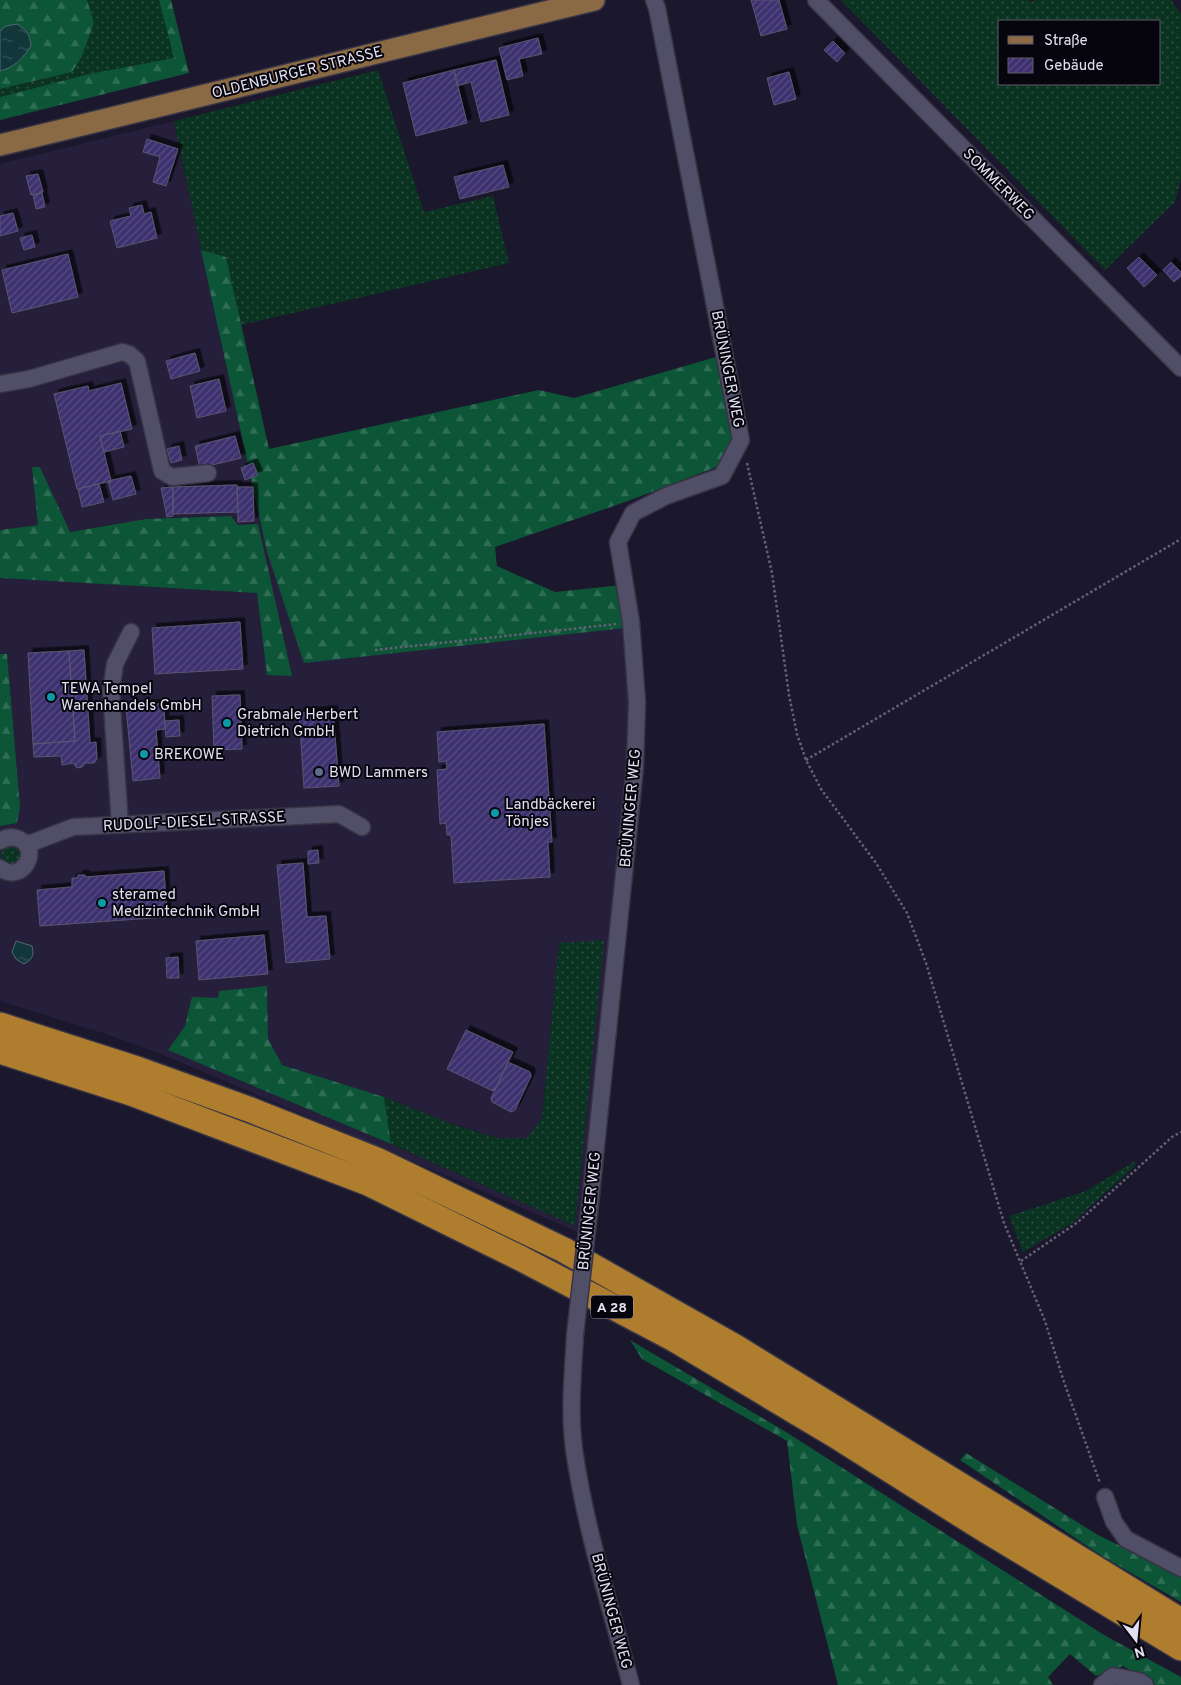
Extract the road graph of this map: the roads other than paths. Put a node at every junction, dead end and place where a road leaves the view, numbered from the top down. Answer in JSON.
{"nodes":[{"id":1,"x":594,"y":0,"type":"edge"},
{"id":2,"x":654,"y":0,"type":"edge"},
{"id":3,"x":816,"y":0,"type":"edge"},
{"id":4,"x":0,"y":145,"type":"edge"},
{"id":5,"x":1181,"y":368,"type":"edge"},
{"id":6,"x":0,"y":384,"type":"edge"},
{"id":7,"x":208,"y":473,"type":"dead end"},
{"id":8,"x":131,"y":632,"type":"dead end"},
{"id":9,"x":120,"y":825,"type":"junction"},
{"id":10,"x":362,"y":828,"type":"dead end"},
{"id":11,"x":0,"y":841,"type":"edge"},
{"id":12,"x":26,"y":845,"type":"junction"},
{"id":13,"x":0,"y":868,"type":"edge"},
{"id":14,"x":0,"y":1025,"type":"edge"},
{"id":15,"x":0,"y":1051,"type":"edge"},
{"id":16,"x":1105,"y":1497,"type":"road end"},
{"id":17,"x":1181,"y":1568,"type":"edge"},
{"id":18,"x":1181,"y":1621,"type":"edge"},
{"id":19,"x":1181,"y":1648,"type":"edge"},
{"id":20,"x":631,"y":1685,"type":"edge"},
{"id":21,"x":1102,"y":1685,"type":"edge"},
{"id":22,"x":1145,"y":1685,"type":"edge"}],
"edges":[{"from":1,"to":4,"type":"main road","name":"OLDENBURGER STRASSE"},
{"from":2,"to":20,"type":"street","name":"BRÜNINGER WEG","bridge":true},
{"from":3,"to":5,"type":"street","name":"SOMMERWEG"},
{"from":6,"to":7,"type":"street"},
{"from":8,"to":9,"type":"street"},
{"from":9,"to":10,"type":"street","name":"RUDOLF-DIESEL-STRASSE"},
{"from":9,"to":12,"type":"street","name":"RUDOLF-DIESEL-STRASSE"},
{"from":11,"to":12,"type":"street"},
{"from":12,"to":13,"type":"street"},
{"from":14,"to":18,"type":"highway","number":"A 28"},
{"from":15,"to":19,"type":"highway","number":"A 28"},
{"from":16,"to":17,"type":"street"},
{"from":21,"to":22,"type":"street"}]}
